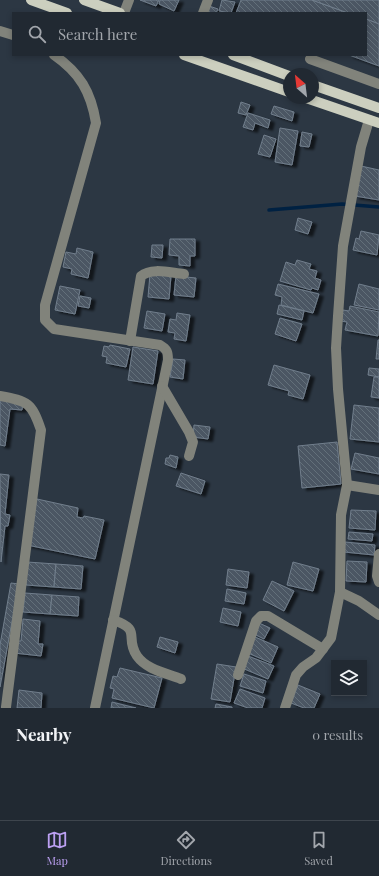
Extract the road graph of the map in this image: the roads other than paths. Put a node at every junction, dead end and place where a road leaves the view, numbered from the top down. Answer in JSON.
{"nodes":[{"id":1,"x":31,"y":0,"type":"edge"},
{"id":2,"x":84,"y":0,"type":"edge"},
{"id":3,"x":129,"y":0,"type":"edge"},
{"id":4,"x":208,"y":0,"type":"edge"},
{"id":5,"x":64,"y":12,"type":"edge"},
{"id":6,"x":117,"y":12,"type":"edge"},
{"id":7,"x":124,"y":12,"type":"edge"},
{"id":8,"x":203,"y":12,"type":"edge"},
{"id":9,"x":0,"y":31,"type":"edge"},
{"id":10,"x":12,"y":35,"type":"edge"},
{"id":11,"x":55,"y":56,"type":"edge"},
{"id":12,"x":187,"y":56,"type":"edge"},
{"id":13,"x":236,"y":56,"type":"edge"},
{"id":14,"x":310,"y":59,"type":"dead end"},
{"id":15,"x":283,"y":74,"type":"edge"},
{"id":16,"x":379,"y":84,"type":"edge"},
{"id":17,"x":319,"y":87,"type":"edge"},
{"id":18,"x":283,"y":90,"type":"edge"},
{"id":19,"x":319,"y":103,"type":"edge"},
{"id":20,"x":379,"y":108,"type":"edge"},
{"id":21,"x":369,"y":120,"type":"junction"},
{"id":22,"x":379,"y":123,"type":"edge"},
{"id":23,"x":184,"y":274,"type":"dead end"},
{"id":24,"x":130,"y":341,"type":"junction"},
{"id":25,"x":162,"y":386,"type":"junction"},
{"id":26,"x":0,"y":396,"type":"edge"},
{"id":27,"x":189,"y":456,"type":"dead end"},
{"id":28,"x":346,"y":486,"type":"junction"},
{"id":29,"x":379,"y":490,"type":"edge"},
{"id":30,"x":379,"y":554,"type":"edge"},
{"id":31,"x":379,"y":582,"type":"edge"},
{"id":32,"x":340,"y":592,"type":"junction"},
{"id":33,"x":379,"y":615,"type":"edge"},
{"id":34,"x":113,"y":620,"type":"junction"},
{"id":35,"x":323,"y":649,"type":"junction"},
{"id":36,"x":238,"y":675,"type":"dead end"},
{"id":37,"x":181,"y":679,"type":"dead end"},
{"id":38,"x":6,"y":707,"type":"edge"},
{"id":39,"x":95,"y":708,"type":"edge"},
{"id":40,"x":285,"y":708,"type":"edge"}],
"edges":[{"from":1,"to":5,"type":"main road"},
{"from":2,"to":6,"type":"main road"},
{"from":3,"to":7,"type":"street"},
{"from":4,"to":8,"type":"street"},
{"from":9,"to":10,"type":"street"},
{"from":11,"to":24,"type":"street"},
{"from":12,"to":18,"type":"main road"},
{"from":13,"to":15,"type":"main road"},
{"from":14,"to":16,"type":"street"},
{"from":17,"to":20,"type":"main road"},
{"from":19,"to":21,"type":"main road"},
{"from":21,"to":22,"type":"main road"},
{"from":21,"to":28,"type":"street"},
{"from":23,"to":24,"type":"street"},
{"from":24,"to":25,"type":"street"},
{"from":25,"to":27,"type":"street"},
{"from":25,"to":34,"type":"street"},
{"from":26,"to":38,"type":"street"},
{"from":28,"to":29,"type":"street"},
{"from":28,"to":32,"type":"street"},
{"from":30,"to":31,"type":"street"},
{"from":32,"to":33,"type":"street"},
{"from":32,"to":35,"type":"street"},
{"from":34,"to":37,"type":"street"},
{"from":34,"to":39,"type":"street"},
{"from":35,"to":36,"type":"street"},
{"from":35,"to":40,"type":"street"}]}
